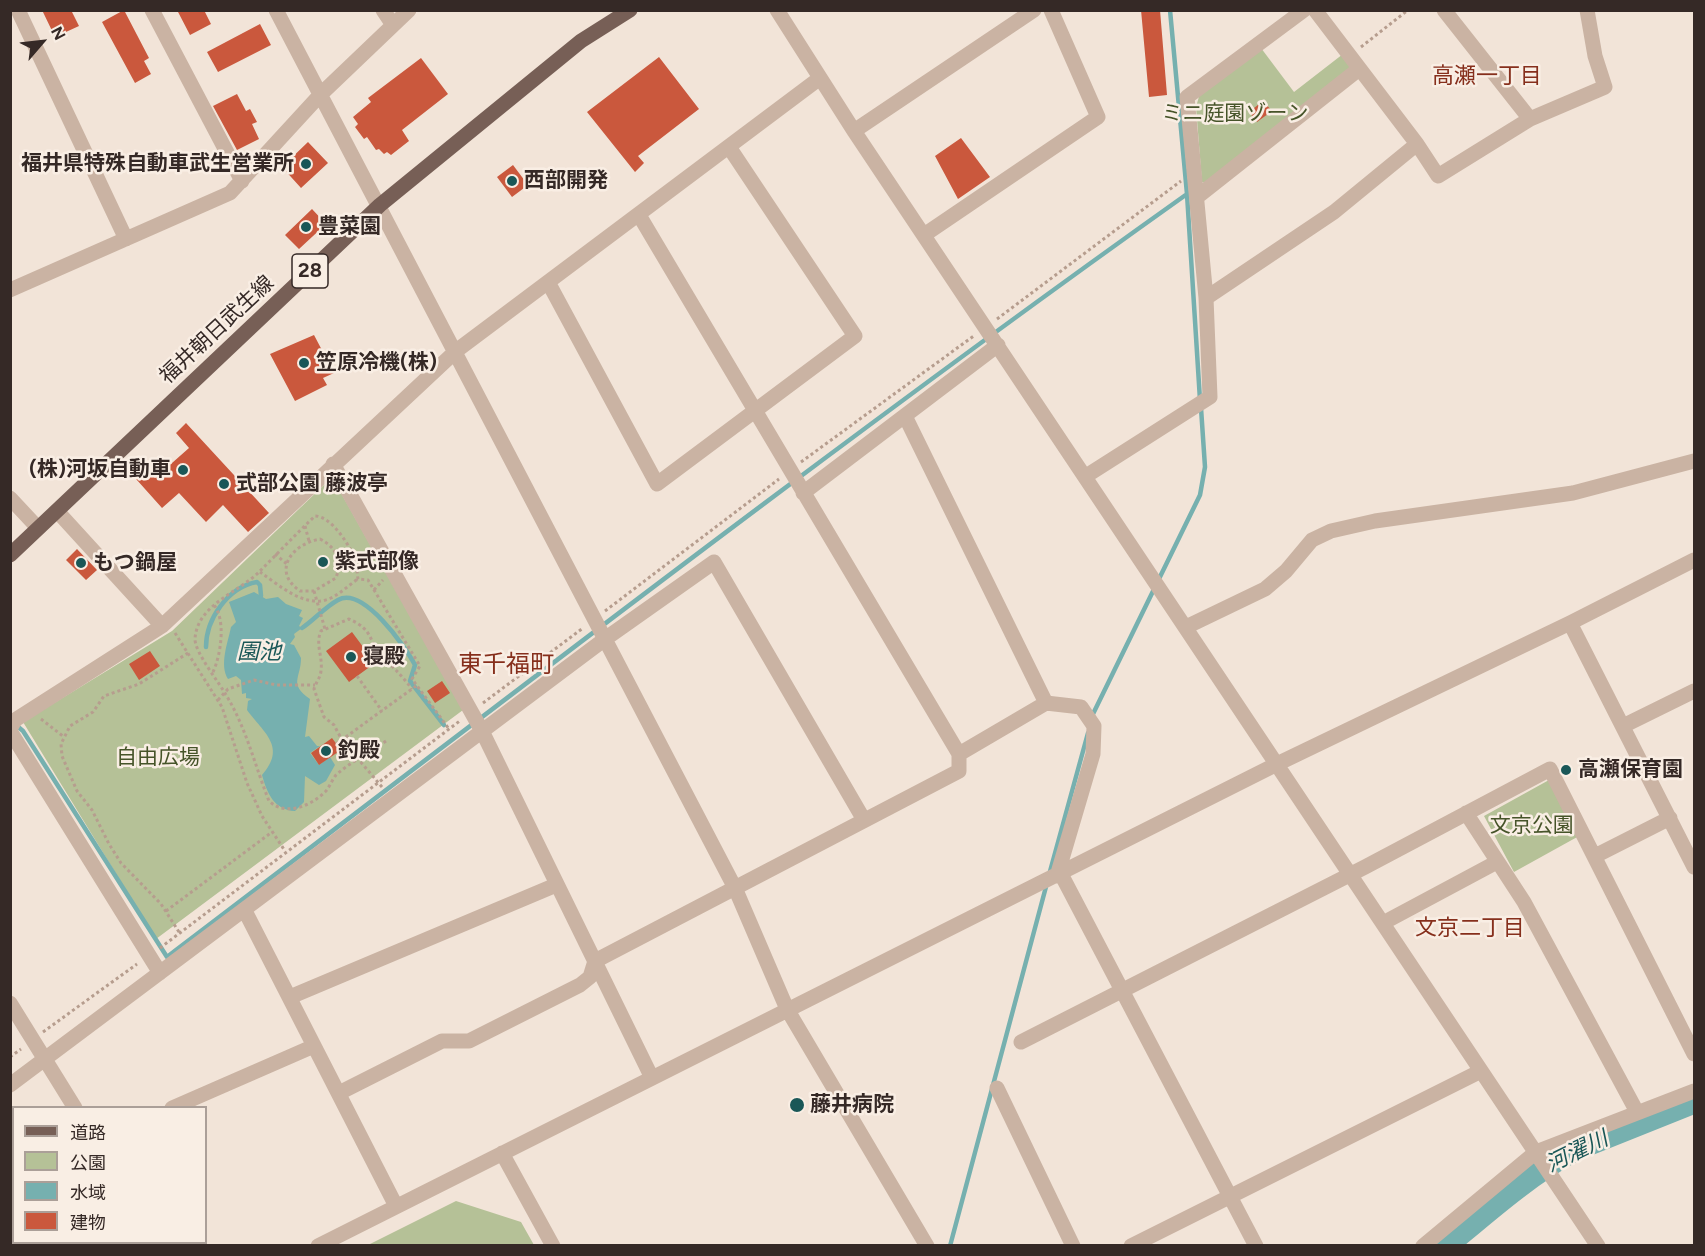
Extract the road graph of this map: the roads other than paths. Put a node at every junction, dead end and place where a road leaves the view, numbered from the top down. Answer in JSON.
{"nodes":[{"id":1,"x":18,"y":10,"type":"edge"},
{"id":2,"x":152,"y":10,"type":"edge"},
{"id":3,"x":276,"y":10,"type":"edge"},
{"id":4,"x":383,"y":10,"type":"edge"},
{"id":5,"x":408,"y":10,"type":"edge"},
{"id":6,"x":630,"y":10,"type":"edge"},
{"id":7,"x":777,"y":10,"type":"edge"},
{"id":8,"x":1034,"y":10,"type":"edge"},
{"id":9,"x":1051,"y":10,"type":"edge"},
{"id":10,"x":1304,"y":10,"type":"edge"},
{"id":11,"x":1315,"y":10,"type":"edge"},
{"id":12,"x":1444,"y":10,"type":"edge"},
{"id":13,"x":1587,"y":10,"type":"edge"},
{"id":14,"x":393,"y":25,"type":"junction"},
{"id":15,"x":1359,"y":69,"type":"junction"},
{"id":16,"x":820,"y":78,"type":"junction"},
{"id":17,"x":321,"y":95,"type":"junction"},
{"id":18,"x":1530,"y":119,"type":"junction"},
{"id":19,"x":854,"y":130,"type":"junction"},
{"id":20,"x":1417,"y":144,"type":"junction"},
{"id":21,"x":729,"y":147,"type":"junction"},
{"id":22,"x":242,"y":181,"type":"junction"},
{"id":23,"x":1197,"y":197,"type":"junction"},
{"id":24,"x":380,"y":205,"type":"junction"},
{"id":25,"x":639,"y":215,"type":"junction"},
{"id":26,"x":924,"y":235,"type":"junction"},
{"id":27,"x":126,"y":239,"type":"junction"},
{"id":28,"x":548,"y":282,"type":"junction"},
{"id":29,"x":10,"y":290,"type":"edge"},
{"id":30,"x":1206,"y":298,"type":"junction"},
{"id":31,"x":998,"y":345,"type":"junction"},
{"id":32,"x":456,"y":351,"type":"junction"},
{"id":33,"x":755,"y":412,"type":"junction"},
{"id":34,"x":905,"y":416,"type":"junction"},
{"id":35,"x":1695,"y":461,"type":"edge"},
{"id":36,"x":333,"y":464,"type":"junction"},
{"id":37,"x":1086,"y":476,"type":"junction"},
{"id":38,"x":803,"y":494,"type":"junction"},
{"id":39,"x":10,"y":498,"type":"edge"},
{"id":40,"x":57,"y":511,"type":"junction"},
{"id":41,"x":38,"y":528,"type":"junction"},
{"id":42,"x":10,"y":555,"type":"edge"},
{"id":43,"x":1695,"y":560,"type":"edge"},
{"id":44,"x":164,"y":623,"type":"junction"},
{"id":45,"x":1570,"y":623,"type":"junction"},
{"id":46,"x":1186,"y":627,"type":"junction"},
{"id":47,"x":605,"y":639,"type":"junction"},
{"id":48,"x":1695,"y":691,"type":"edge"},
{"id":49,"x":1046,"y":703,"type":"junction"},
{"id":50,"x":1623,"y":726,"type":"junction"},
{"id":51,"x":10,"y":730,"type":"edge"},
{"id":52,"x":482,"y":731,"type":"junction"},
{"id":53,"x":959,"y":754,"type":"junction"},
{"id":54,"x":1277,"y":764,"type":"junction"},
{"id":55,"x":1466,"y":813,"type":"junction"},
{"id":56,"x":1670,"y":818,"type":"junction"},
{"id":57,"x":864,"y":820,"type":"junction"},
{"id":58,"x":1595,"y":856,"type":"junction"},
{"id":59,"x":1497,"y":862,"type":"junction"},
{"id":60,"x":1695,"y":867,"type":"edge"},
{"id":61,"x":1351,"y":874,"type":"junction"},
{"id":62,"x":1059,"y":875,"type":"junction"},
{"id":63,"x":556,"y":885,"type":"junction"},
{"id":64,"x":735,"y":888,"type":"junction"},
{"id":65,"x":245,"y":911,"type":"junction"},
{"id":66,"x":1383,"y":923,"type":"junction"},
{"id":67,"x":596,"y":961,"type":"junction"},
{"id":68,"x":160,"y":974,"type":"junction"},
{"id":69,"x":1122,"y":990,"type":"junction"},
{"id":70,"x":290,"y":998,"type":"junction"},
{"id":71,"x":10,"y":1003,"type":"edge"},
{"id":72,"x":788,"y":1009,"type":"junction"},
{"id":73,"x":1021,"y":1042,"type":"dead end"},
{"id":74,"x":314,"y":1046,"type":"junction"},
{"id":75,"x":1695,"y":1054,"type":"edge"},
{"id":76,"x":45,"y":1060,"type":"junction"},
{"id":77,"x":1481,"y":1071,"type":"junction"},
{"id":78,"x":652,"y":1078,"type":"junction"},
{"id":79,"x":10,"y":1085,"type":"edge"},
{"id":80,"x":997,"y":1088,"type":"dead end"},
{"id":81,"x":1695,"y":1091,"type":"edge"},
{"id":82,"x":339,"y":1093,"type":"junction"},
{"id":83,"x":74,"y":1106,"type":"edge"},
{"id":84,"x":174,"y":1106,"type":"edge"},
{"id":85,"x":1637,"y":1112,"type":"junction"},
{"id":86,"x":1536,"y":1152,"type":"junction"},
{"id":87,"x":502,"y":1153,"type":"junction"},
{"id":88,"x":1230,"y":1196,"type":"junction"},
{"id":89,"x":396,"y":1206,"type":"junction"},
{"id":90,"x":318,"y":1245,"type":"edge"},
{"id":91,"x":553,"y":1245,"type":"edge"},
{"id":92,"x":927,"y":1245,"type":"edge"},
{"id":93,"x":1073,"y":1245,"type":"edge"},
{"id":94,"x":1131,"y":1245,"type":"edge"},
{"id":95,"x":1256,"y":1245,"type":"edge"},
{"id":96,"x":1423,"y":1245,"type":"edge"},
{"id":97,"x":1598,"y":1245,"type":"edge"}],
"edges":[{"from":1,"to":27,"type":"street"},
{"from":2,"to":22,"type":"street"},
{"from":3,"to":17,"type":"street"},
{"from":4,"to":14,"type":"street"},
{"from":5,"to":14,"type":"street"},
{"from":6,"to":24,"type":"main road","name":"福井朝日武生線","number":"28"},
{"from":7,"to":16,"type":"street"},
{"from":8,"to":19,"type":"street"},
{"from":9,"to":26,"type":"street"},
{"from":10,"to":23,"type":"street"},
{"from":11,"to":15,"type":"street"},
{"from":12,"to":18,"type":"street"},
{"from":13,"to":18,"type":"street"},
{"from":14,"to":17,"type":"street"},
{"from":15,"to":20,"type":"street"},
{"from":15,"to":23,"type":"street"},
{"from":16,"to":19,"type":"street"},
{"from":16,"to":21,"type":"street"},
{"from":17,"to":22,"type":"street"},
{"from":17,"to":24,"type":"street"},
{"from":18,"to":20,"type":"street"},
{"from":19,"to":26,"type":"street"},
{"from":20,"to":30,"type":"street"},
{"from":21,"to":25,"type":"street"},
{"from":21,"to":33,"type":"street"},
{"from":22,"to":27,"type":"street"},
{"from":23,"to":30,"type":"street"},
{"from":24,"to":32,"type":"street"},
{"from":24,"to":40,"type":"main road","name":"福井朝日武生線","number":"28"},
{"from":25,"to":28,"type":"street"},
{"from":25,"to":33,"type":"street"},
{"from":26,"to":31,"type":"street"},
{"from":27,"to":29,"type":"street"},
{"from":28,"to":32,"type":"street"},
{"from":28,"to":33,"type":"street"},
{"from":30,"to":37,"type":"street"},
{"from":31,"to":34,"type":"street"},
{"from":31,"to":37,"type":"street"},
{"from":32,"to":36,"type":"street"},
{"from":32,"to":47,"type":"street"},
{"from":33,"to":38,"type":"street"},
{"from":34,"to":38,"type":"street"},
{"from":34,"to":49,"type":"street"},
{"from":35,"to":46,"type":"street"},
{"from":36,"to":44,"type":"street"},
{"from":36,"to":52,"type":"street"},
{"from":37,"to":46,"type":"street"},
{"from":38,"to":53,"type":"street"},
{"from":39,"to":41,"type":"street"},
{"from":40,"to":41,"type":"main road","name":"福井朝日武生線","number":"28"},
{"from":40,"to":44,"type":"street"},
{"from":41,"to":42,"type":"main road","name":"福井朝日武生線","number":"28"},
{"from":43,"to":45,"type":"street"},
{"from":44,"to":51,"type":"street"},
{"from":45,"to":50,"type":"street"},
{"from":45,"to":54,"type":"street"},
{"from":46,"to":54,"type":"street"},
{"from":47,"to":52,"type":"street"},
{"from":47,"to":57,"type":"street"},
{"from":47,"to":64,"type":"street"},
{"from":48,"to":50,"type":"street"},
{"from":49,"to":53,"type":"street"},
{"from":49,"to":62,"type":"street"},
{"from":50,"to":56,"type":"street"},
{"from":51,"to":68,"type":"street"},
{"from":52,"to":63,"type":"street"},
{"from":52,"to":65,"type":"street"},
{"from":53,"to":57,"type":"street"},
{"from":54,"to":61,"type":"street"},
{"from":54,"to":62,"type":"street"},
{"from":55,"to":58,"type":"street"},
{"from":55,"to":59,"type":"street"},
{"from":55,"to":61,"type":"street"},
{"from":56,"to":58,"type":"street"},
{"from":56,"to":60,"type":"street"},
{"from":57,"to":64,"type":"street"},
{"from":58,"to":75,"type":"street"},
{"from":59,"to":66,"type":"street"},
{"from":59,"to":85,"type":"street"},
{"from":61,"to":66,"type":"street"},
{"from":61,"to":69,"type":"street"},
{"from":62,"to":69,"type":"street"},
{"from":62,"to":72,"type":"street"},
{"from":63,"to":67,"type":"street"},
{"from":63,"to":70,"type":"street"},
{"from":64,"to":67,"type":"street"},
{"from":64,"to":72,"type":"street"},
{"from":65,"to":68,"type":"street"},
{"from":65,"to":70,"type":"street"},
{"from":66,"to":77,"type":"street"},
{"from":67,"to":78,"type":"street"},
{"from":67,"to":82,"type":"street"},
{"from":68,"to":76,"type":"street"},
{"from":69,"to":73,"type":"street"},
{"from":69,"to":88,"type":"street"},
{"from":70,"to":74,"type":"street"},
{"from":71,"to":76,"type":"street"},
{"from":72,"to":78,"type":"street"},
{"from":72,"to":92,"type":"street"},
{"from":74,"to":82,"type":"street"},
{"from":74,"to":84,"type":"street"},
{"from":76,"to":79,"type":"street"},
{"from":76,"to":83,"type":"street"},
{"from":77,"to":86,"type":"street"},
{"from":77,"to":88,"type":"street"},
{"from":78,"to":87,"type":"street"},
{"from":80,"to":93,"type":"street"},
{"from":81,"to":85,"type":"street"},
{"from":82,"to":89,"type":"street"},
{"from":85,"to":86,"type":"street"},
{"from":86,"to":96,"type":"street"},
{"from":86,"to":97,"type":"street"},
{"from":87,"to":89,"type":"street"},
{"from":87,"to":91,"type":"street"},
{"from":88,"to":94,"type":"street"},
{"from":88,"to":95,"type":"street"},
{"from":89,"to":90,"type":"street"}]}
